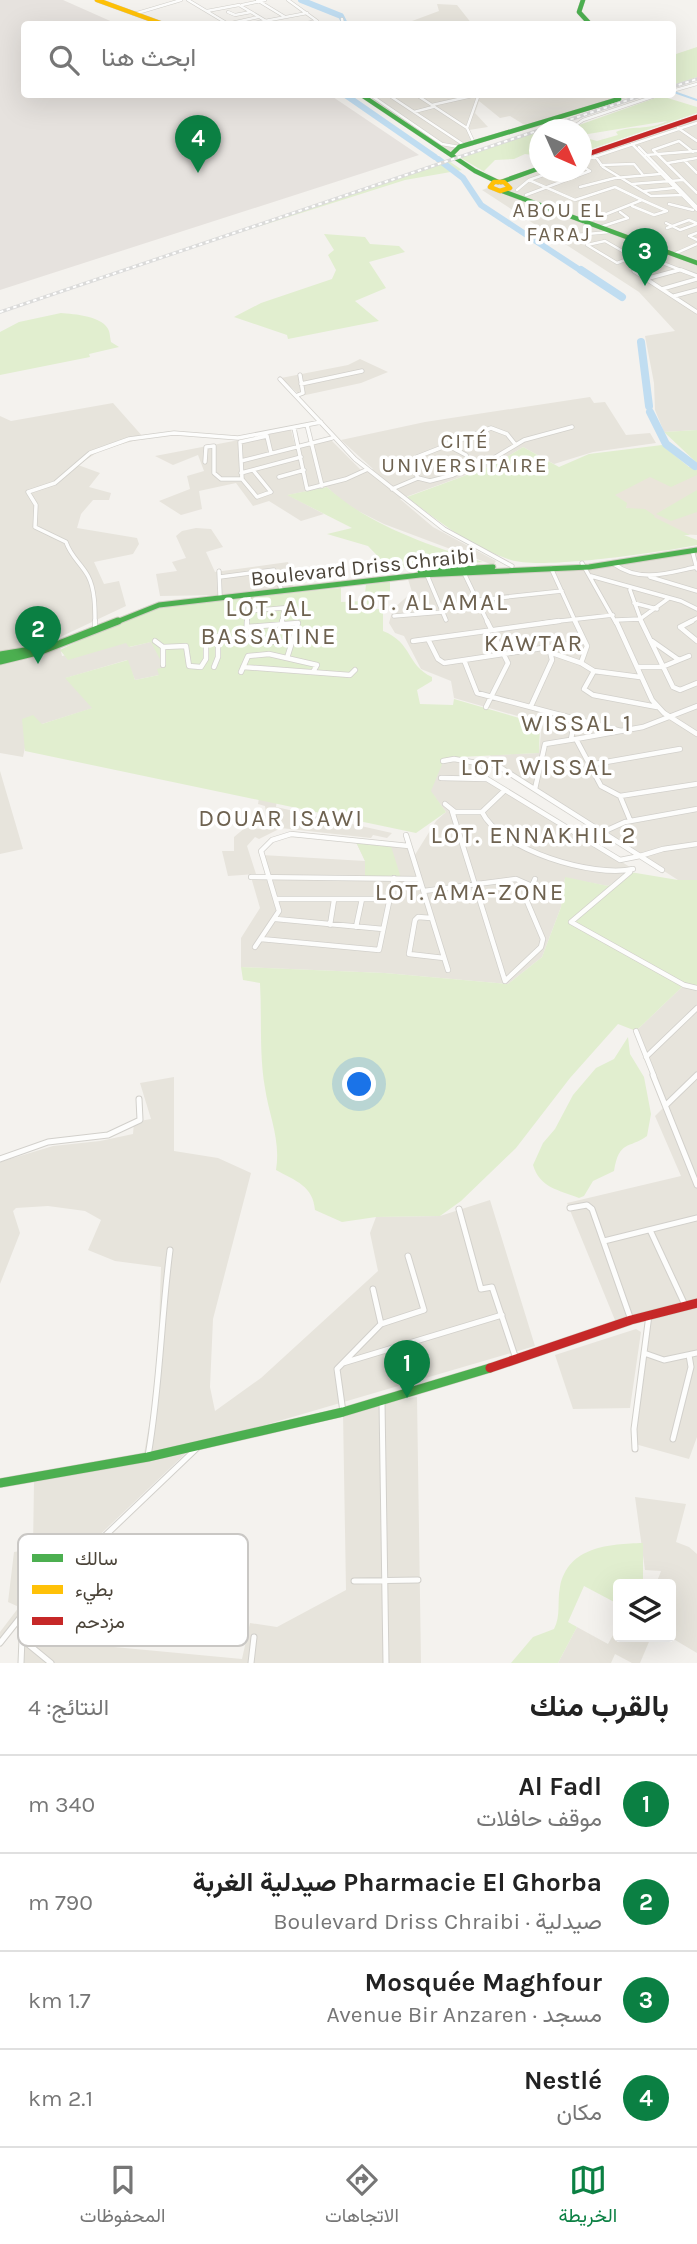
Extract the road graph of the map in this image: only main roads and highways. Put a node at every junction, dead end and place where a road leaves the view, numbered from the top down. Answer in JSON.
{"nodes":[{"id":1,"x":95,"y":0,"type":"edge"},
{"id":2,"x":583,"y":0,"type":"edge"},
{"id":3,"x":153,"y":21,"type":"edge"},
{"id":4,"x":153,"y":21,"type":"edge"},
{"id":5,"x":587,"y":21,"type":"edge"},
{"id":6,"x":365,"y":98,"type":"edge"},
{"id":7,"x":365,"y":98,"type":"edge"},
{"id":8,"x":619,"y":98,"type":"edge"},
{"id":9,"x":697,"y":118,"type":"edge"},
{"id":10,"x":452,"y":155,"type":"junction"},
{"id":11,"x":592,"y":155,"type":"edge"},
{"id":12,"x":529,"y":173,"type":"edge"},
{"id":13,"x":529,"y":177,"type":"edge"},
{"id":14,"x":497,"y":183,"type":"junction"},
{"id":15,"x":513,"y":187,"type":"junction"},
{"id":16,"x":502,"y":191,"type":"junction"},
{"id":17,"x":586,"y":222,"type":"junction"},
{"id":18,"x":600,"y":227,"type":"junction"},
{"id":19,"x":657,"y":247,"type":"junction"},
{"id":20,"x":697,"y":262,"type":"edge"},
{"id":21,"x":695,"y":549,"type":"edge"},
{"id":22,"x":587,"y":568,"type":"junction"},
{"id":23,"x":335,"y":585,"type":"junction"},
{"id":24,"x":322,"y":587,"type":"junction"},
{"id":25,"x":108,"y":621,"type":"junction"},
{"id":26,"x":0,"y":655,"type":"edge"},
{"id":27,"x":0,"y":661,"type":"edge"},
{"id":28,"x":697,"y":1303,"type":"edge"},
{"id":29,"x":0,"y":1483,"type":"edge"}],
"edges":[{"from":1,"to":3,"type":"main road"},
{"from":1,"to":4,"type":"main road"},
{"from":2,"to":5,"type":"main road"},
{"from":6,"to":10,"type":"main road"},
{"from":7,"to":14,"type":"main road"},
{"from":8,"to":10,"type":"main road"},
{"from":9,"to":11,"type":"main road"},
{"from":10,"to":14,"type":"main road"},
{"from":12,"to":14,"type":"main road"},
{"from":13,"to":15,"type":"main road"},
{"from":14,"to":15,"type":"main road"},
{"from":14,"to":16,"type":"main road"},
{"from":15,"to":16,"type":"main road"},
{"from":15,"to":17,"type":"main road"},
{"from":16,"to":17,"type":"main road"},
{"from":17,"to":18,"type":"main road"},
{"from":18,"to":19,"type":"main road"},
{"from":18,"to":19,"type":"main road"},
{"from":19,"to":20,"type":"main road"},
{"from":21,"to":22,"type":"main road","name":"Boulevard Driss Chraibi"},
{"from":21,"to":22,"type":"main road","name":"Boulevard Driss Chraibi"},
{"from":22,"to":23,"type":"main road","name":"Boulevard Driss Chraibi"},
{"from":22,"to":23,"type":"main road","name":"Boulevard Driss Chraibi"},
{"from":23,"to":24,"type":"main road","name":"Boulevard Driss Chraibi"},
{"from":24,"to":25,"type":"main road","name":"Boulevard Driss Chraibi"},
{"from":24,"to":25,"type":"main road","name":"Boulevard Driss Chraibi"},
{"from":25,"to":26,"type":"main road","name":"Boulevard Driss Chraibi"},
{"from":25,"to":27,"type":"main road","name":"Boulevard Driss Chraibi"},
{"from":28,"to":29,"type":"main road"}]}
